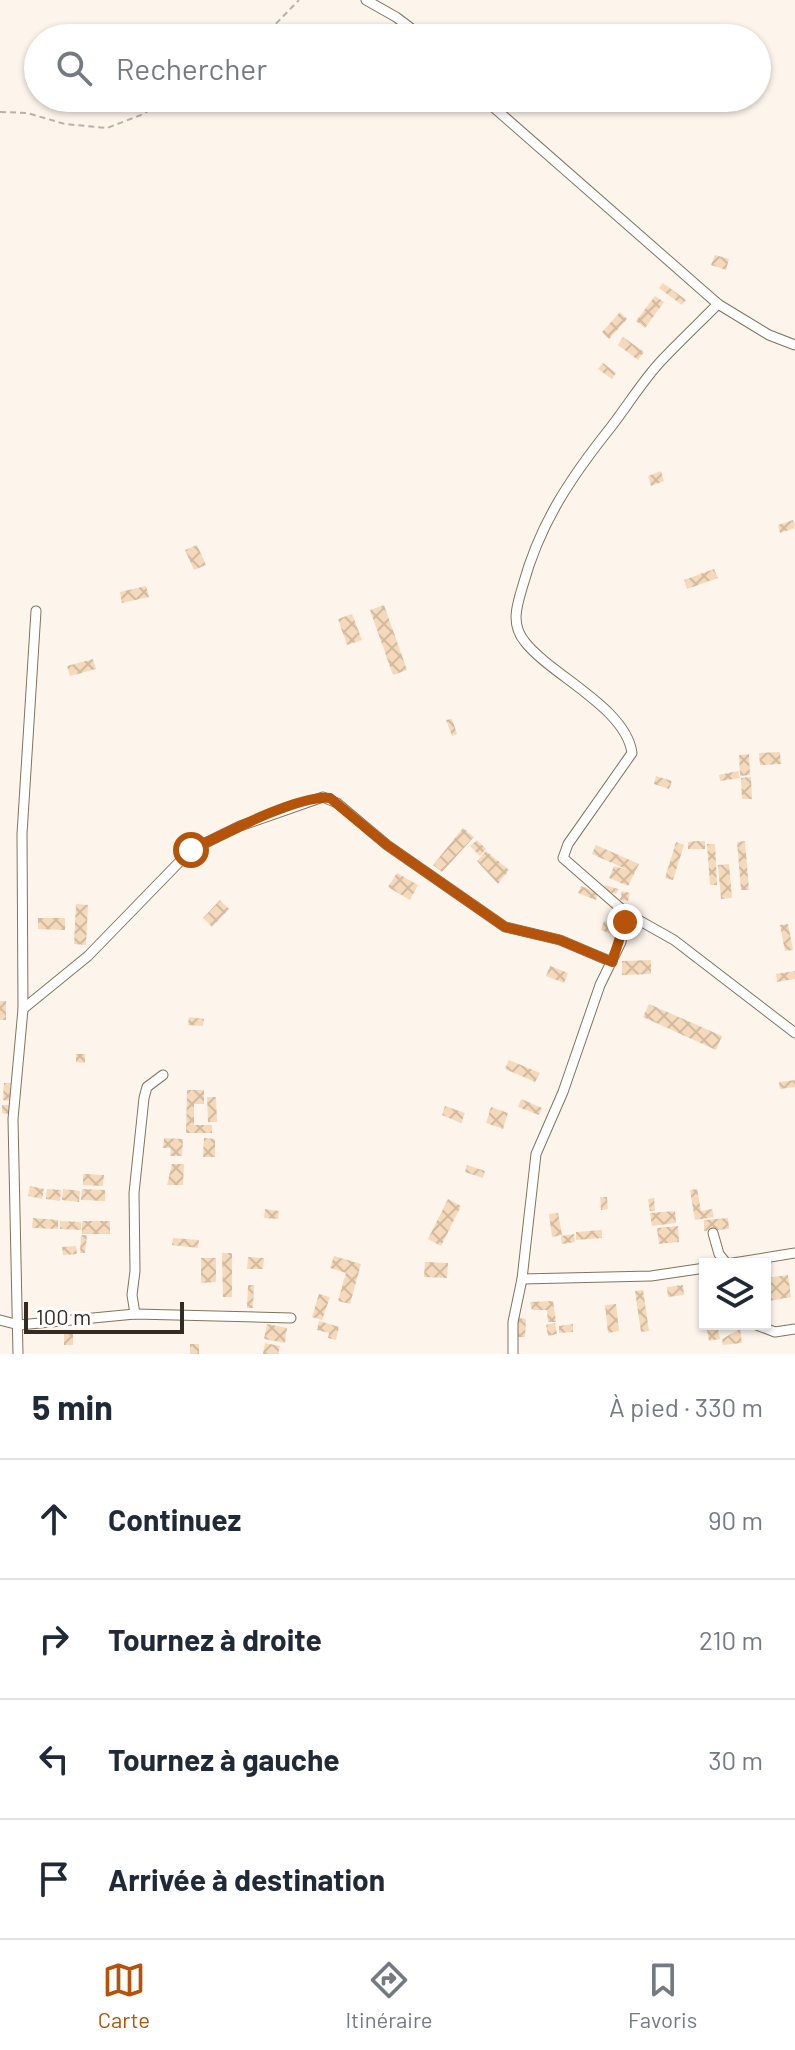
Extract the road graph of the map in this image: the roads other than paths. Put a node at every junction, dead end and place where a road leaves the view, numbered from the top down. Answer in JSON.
{"nodes":[{"id":1,"x":366,"y":0,"type":"edge"},
{"id":2,"x":403,"y":24,"type":"edge"},
{"id":3,"x":499,"y":112,"type":"edge"},
{"id":4,"x":718,"y":304,"type":"junction"},
{"id":5,"x":795,"y":345,"type":"edge"},
{"id":6,"x":36,"y":611,"type":"dead end"},
{"id":7,"x":626,"y":913,"type":"junction"},
{"id":8,"x":612,"y":962,"type":"junction"},
{"id":9,"x":23,"y":1009,"type":"junction"},
{"id":10,"x":795,"y":1033,"type":"edge"},
{"id":11,"x":163,"y":1075,"type":"dead end"},
{"id":12,"x":713,"y":1233,"type":"dead end"},
{"id":13,"x":795,"y":1253,"type":"edge"},
{"id":14,"x":722,"y":1258,"type":"edge"},
{"id":15,"x":764,"y":1258,"type":"edge"},
{"id":16,"x":699,"y":1269,"type":"edge"},
{"id":17,"x":522,"y":1279,"type":"junction"},
{"id":18,"x":135,"y":1314,"type":"junction"},
{"id":19,"x":291,"y":1318,"type":"dead end"},
{"id":20,"x":0,"y":1320,"type":"edge"},
{"id":21,"x":19,"y":1325,"type":"junction"},
{"id":22,"x":795,"y":1329,"type":"edge"},
{"id":23,"x":770,"y":1330,"type":"edge"},
{"id":24,"x":18,"y":1354,"type":"edge"},
{"id":25,"x":513,"y":1354,"type":"edge"}],
"edges":[{"from":1,"to":2,"type":"street"},
{"from":3,"to":4,"type":"street"},
{"from":4,"to":5,"type":"street"},
{"from":4,"to":7,"type":"street"},
{"from":6,"to":9,"type":"street"},
{"from":7,"to":8,"type":"street"},
{"from":7,"to":10,"type":"street"},
{"from":8,"to":9,"type":"street"},
{"from":8,"to":17,"type":"street"},
{"from":9,"to":21,"type":"street"},
{"from":11,"to":18,"type":"street"},
{"from":12,"to":14,"type":"street"},
{"from":13,"to":15,"type":"street"},
{"from":16,"to":17,"type":"street"},
{"from":17,"to":25,"type":"street"},
{"from":18,"to":19,"type":"street"},
{"from":18,"to":21,"type":"street"},
{"from":20,"to":21,"type":"street"},
{"from":21,"to":24,"type":"street"},
{"from":22,"to":23,"type":"street"}]}
